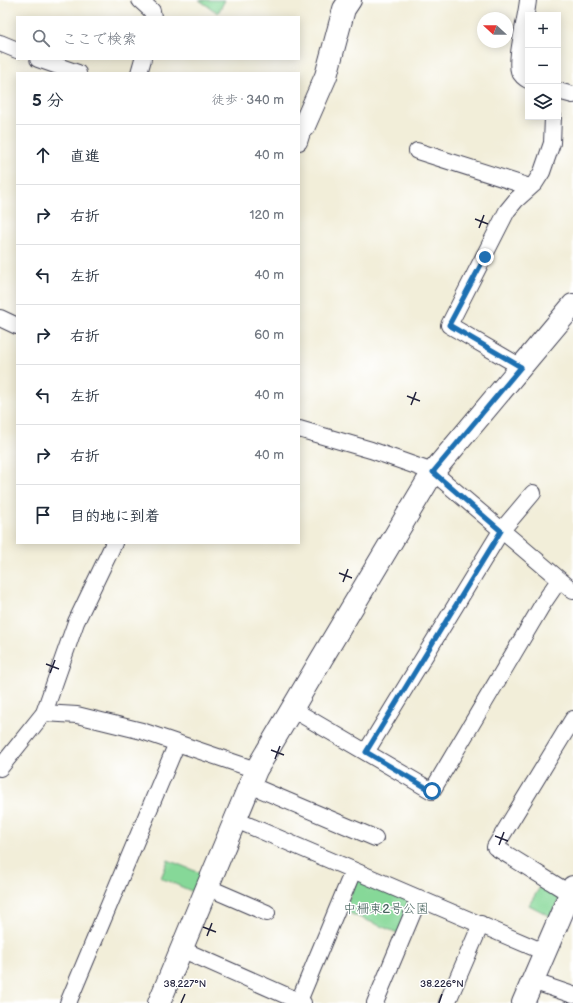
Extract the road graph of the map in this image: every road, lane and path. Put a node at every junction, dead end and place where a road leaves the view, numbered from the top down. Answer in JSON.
{"nodes":[{"id":1,"x":140,"y":0,"type":"edge"},
{"id":2,"x":350,"y":0,"type":"edge"},
{"id":3,"x":528,"y":0,"type":"edge"},
{"id":4,"x":153,"y":16,"type":"edge"},
{"id":5,"x":0,"y":43,"type":"edge"},
{"id":6,"x":16,"y":50,"type":"edge"},
{"id":7,"x":40,"y":60,"type":"edge"},
{"id":8,"x":143,"y":60,"type":"edge"},
{"id":9,"x":74,"y":72,"type":"edge"},
{"id":10,"x":139,"y":72,"type":"edge"},
{"id":11,"x":525,"y":78,"type":"edge"},
{"id":12,"x":553,"y":120,"type":"edge"},
{"id":13,"x":302,"y":134,"type":"edge"},
{"id":14,"x":417,"y":151,"type":"dead end"},
{"id":15,"x":530,"y":188,"type":"junction"},
{"id":16,"x":573,"y":304,"type":"edge"},
{"id":17,"x":0,"y":318,"type":"edge"},
{"id":18,"x":16,"y":326,"type":"edge"},
{"id":19,"x":521,"y":367,"type":"junction"},
{"id":20,"x":300,"y":429,"type":"edge"},
{"id":21,"x":433,"y":472,"type":"junction"},
{"id":22,"x":533,"y":492,"type":"dead end"},
{"id":23,"x":501,"y":531,"type":"junction"},
{"id":24,"x":114,"y":544,"type":"edge"},
{"id":25,"x":559,"y":580,"type":"junction"},
{"id":26,"x":573,"y":591,"type":"edge"},
{"id":27,"x":292,"y":709,"type":"junction"},
{"id":28,"x":44,"y":713,"type":"junction"},
{"id":29,"x":573,"y":719,"type":"edge"},
{"id":30,"x":177,"y":743,"type":"junction"},
{"id":31,"x":366,"y":752,"type":"junction"},
{"id":32,"x":0,"y":768,"type":"edge"},
{"id":33,"x":253,"y":777,"type":"junction"},
{"id":34,"x":236,"y":820,"type":"junction"},
{"id":35,"x":375,"y":838,"type":"dead end"},
{"id":36,"x":353,"y":871,"type":"junction"},
{"id":37,"x":207,"y":887,"type":"junction"},
{"id":38,"x":571,"y":890,"type":"edge"},
{"id":39,"x":419,"y":898,"type":"junction"},
{"id":40,"x":267,"y":913,"type":"dead end"},
{"id":41,"x":481,"y":924,"type":"junction"},
{"id":42,"x":181,"y":949,"type":"junction"},
{"id":43,"x":544,"y":952,"type":"junction"},
{"id":44,"x":532,"y":981,"type":"junction"},
{"id":45,"x":573,"y":995,"type":"edge"},
{"id":46,"x":301,"y":1002,"type":"edge"},
{"id":47,"x":68,"y":1003,"type":"edge"},
{"id":48,"x":159,"y":1003,"type":"edge"},
{"id":49,"x":375,"y":1003,"type":"edge"},
{"id":50,"x":447,"y":1003,"type":"edge"},
{"id":51,"x":523,"y":1003,"type":"edge"}],
"edges":[{"from":1,"to":4,"type":"street"},
{"from":2,"to":13,"type":"street"},
{"from":3,"to":11,"type":"street"},
{"from":5,"to":6,"type":"street"},
{"from":7,"to":9,"type":"street"},
{"from":8,"to":10,"type":"street"},
{"from":12,"to":15,"type":"street"},
{"from":14,"to":15,"type":"street"},
{"from":15,"to":19,"type":"street"},
{"from":16,"to":19,"type":"street"},
{"from":17,"to":18,"type":"street"},
{"from":19,"to":21,"type":"street"},
{"from":20,"to":21,"type":"street"},
{"from":21,"to":23,"type":"street"},
{"from":21,"to":27,"type":"street"},
{"from":22,"to":23,"type":"street"},
{"from":23,"to":25,"type":"street"},
{"from":23,"to":31,"type":"street"},
{"from":24,"to":28,"type":"street"},
{"from":25,"to":26,"type":"street"},
{"from":25,"to":31,"type":"street"},
{"from":27,"to":31,"type":"street"},
{"from":27,"to":33,"type":"street"},
{"from":28,"to":30,"type":"street"},
{"from":28,"to":32,"type":"street"},
{"from":29,"to":38,"type":"street"},
{"from":30,"to":33,"type":"street"},
{"from":30,"to":47,"type":"street"},
{"from":33,"to":34,"type":"street"},
{"from":33,"to":35,"type":"street"},
{"from":34,"to":36,"type":"street"},
{"from":34,"to":37,"type":"street"},
{"from":36,"to":39,"type":"street"},
{"from":36,"to":46,"type":"street"},
{"from":37,"to":40,"type":"street"},
{"from":37,"to":42,"type":"street"},
{"from":38,"to":43,"type":"street"},
{"from":39,"to":41,"type":"street"},
{"from":39,"to":49,"type":"street"},
{"from":41,"to":43,"type":"street"},
{"from":41,"to":50,"type":"street"},
{"from":42,"to":46,"type":"street"},
{"from":42,"to":48,"type":"street"},
{"from":43,"to":44,"type":"street"},
{"from":44,"to":45,"type":"street"},
{"from":44,"to":51,"type":"street"}]}
